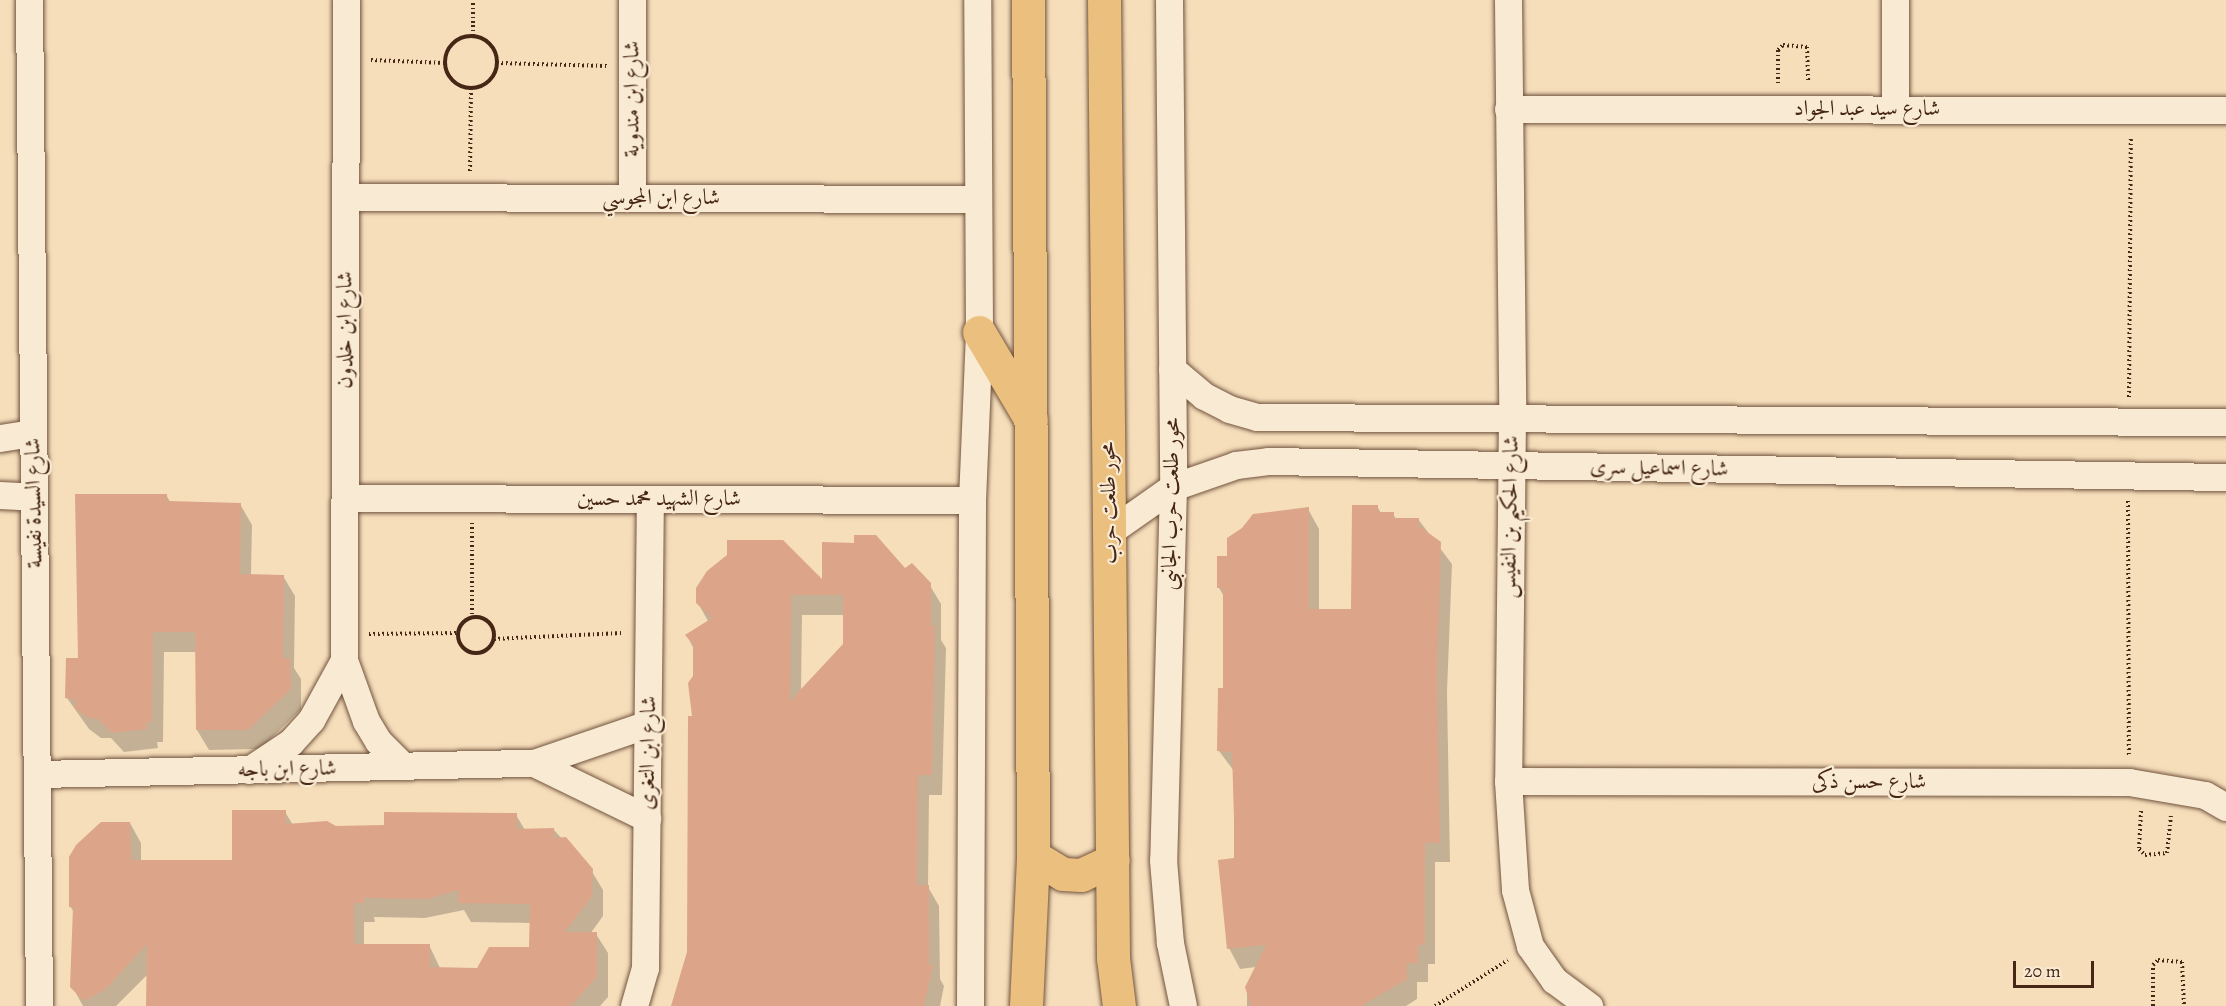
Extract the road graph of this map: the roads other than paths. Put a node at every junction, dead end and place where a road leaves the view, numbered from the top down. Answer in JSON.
{"nodes":[{"id":1,"x":29,"y":0,"type":"edge"},
{"id":2,"x":346,"y":0,"type":"edge"},
{"id":3,"x":632,"y":0,"type":"edge"},
{"id":4,"x":977,"y":0,"type":"edge"},
{"id":5,"x":1028,"y":0,"type":"edge"},
{"id":6,"x":1104,"y":0,"type":"edge"},
{"id":7,"x":1169,"y":0,"type":"edge"},
{"id":8,"x":1508,"y":0,"type":"edge"},
{"id":9,"x":1895,"y":0,"type":"edge"},
{"id":10,"x":1508,"y":109,"type":"junction"},
{"id":11,"x":1895,"y":109,"type":"junction"},
{"id":12,"x":2226,"y":110,"type":"edge"},
{"id":13,"x":345,"y":197,"type":"junction"},
{"id":14,"x":632,"y":198,"type":"junction"},
{"id":15,"x":976,"y":199,"type":"junction"},
{"id":16,"x":979,"y":332,"type":"junction"},
{"id":17,"x":1172,"y":369,"type":"junction"},
{"id":18,"x":1512,"y":415,"type":"junction"},
{"id":19,"x":1032,"y":422,"type":"junction"},
{"id":20,"x":2226,"y":422,"type":"edge"},
{"id":21,"x":33,"y":434,"type":"junction"},
{"id":22,"x":0,"y":438,"type":"edge"},
{"id":23,"x":1509,"y":467,"type":"junction"},
{"id":24,"x":2226,"y":477,"type":"edge"},
{"id":25,"x":1173,"y":487,"type":"junction"},
{"id":26,"x":0,"y":495,"type":"edge"},
{"id":27,"x":33,"y":497,"type":"junction"},
{"id":28,"x":345,"y":498,"type":"junction"},
{"id":29,"x":650,"y":499,"type":"junction"},
{"id":30,"x":972,"y":500,"type":"junction"},
{"id":31,"x":1109,"y":532,"type":"junction"},
{"id":32,"x":344,"y":647,"type":"junction"},
{"id":33,"x":648,"y":724,"type":"junction"},
{"id":34,"x":534,"y":763,"type":"junction"},
{"id":35,"x":403,"y":766,"type":"junction"},
{"id":36,"x":249,"y":770,"type":"junction"},
{"id":37,"x":39,"y":774,"type":"junction"},
{"id":38,"x":1508,"y":781,"type":"junction"},
{"id":39,"x":2226,"y":807,"type":"edge"},
{"id":40,"x":647,"y":818,"type":"junction"},
{"id":41,"x":1033,"y":856,"type":"junction"},
{"id":42,"x":1113,"y":860,"type":"junction"},
{"id":43,"x":39,"y":1006,"type":"edge"},
{"id":44,"x":634,"y":1006,"type":"edge"},
{"id":45,"x":970,"y":1006,"type":"edge"},
{"id":46,"x":1026,"y":1006,"type":"edge"},
{"id":47,"x":1119,"y":1006,"type":"edge"},
{"id":48,"x":1183,"y":1006,"type":"edge"},
{"id":49,"x":1589,"y":1006,"type":"edge"}],
"edges":[{"from":1,"to":21,"type":"street","name":"شارع السيدة نفيسة"},
{"from":2,"to":13,"type":"street","name":"شارع ابن خلدون"},
{"from":3,"to":14,"type":"street","name":"شارع ابن مندوية"},
{"from":4,"to":15,"type":"street"},
{"from":5,"to":19,"type":"main road"},
{"from":6,"to":31,"type":"main road","name":"محور طلعت حرب"},
{"from":7,"to":17,"type":"street","name":"محور طلعت حرب الجانبى"},
{"from":8,"to":10,"type":"street","name":"شارع الحكيم بن النفيس"},
{"from":9,"to":11,"type":"street"},
{"from":10,"to":11,"type":"street","name":"شارع سيد عبد الجواد"},
{"from":10,"to":18,"type":"street","name":"شارع الحكيم بن النفيس"},
{"from":11,"to":12,"type":"street","name":"شارع سيد عبد الجواد"},
{"from":13,"to":14,"type":"street","name":"شارع ابن المجوسي"},
{"from":13,"to":28,"type":"street","name":"شارع ابن خلدون"},
{"from":14,"to":15,"type":"street","name":"شارع ابن المجوسي"},
{"from":15,"to":16,"type":"street"},
{"from":16,"to":19,"type":"main road"},
{"from":16,"to":30,"type":"street"},
{"from":17,"to":18,"type":"street"},
{"from":17,"to":25,"type":"street","name":"محور طلعت حرب الجانبى"},
{"from":18,"to":20,"type":"street"},
{"from":18,"to":23,"type":"street","name":"شارع الحكيم بن النفيس"},
{"from":19,"to":41,"type":"main road"},
{"from":21,"to":22,"type":"street"},
{"from":21,"to":27,"type":"street","name":"شارع السيدة نفيسة"},
{"from":23,"to":24,"type":"street","name":"شارع اسماعيل سرى"},
{"from":23,"to":25,"type":"street","name":"شارع اسماعيل سرى"},
{"from":23,"to":38,"type":"street","name":"شارع الحكيم بن النفيس"},
{"from":25,"to":31,"type":"street","name":"شارع اسماعيل سرى"},
{"from":25,"to":48,"type":"street","name":"محور طلعت حرب الجانبى"},
{"from":26,"to":27,"type":"street"},
{"from":27,"to":37,"type":"street","name":"شارع السيدة نفيسة"},
{"from":28,"to":29,"type":"street","name":"شارع الشهيد محمد حسين"},
{"from":28,"to":32,"type":"street","name":"شارع ابن خلدون"},
{"from":29,"to":30,"type":"street","name":"شارع الشهيد محمد حسين"},
{"from":29,"to":33,"type":"street","name":"شارع ابن التغرى"},
{"from":30,"to":45,"type":"street"},
{"from":31,"to":42,"type":"main road","name":"محور طلعت حرب"},
{"from":32,"to":35,"type":"street","name":"شارع ابن خلدون"},
{"from":32,"to":36,"type":"street","name":"شارع ابن خلدون"},
{"from":33,"to":34,"type":"street","name":"شارع ابن باجه"},
{"from":33,"to":40,"type":"street","name":"شارع ابن التغرى"},
{"from":34,"to":35,"type":"street","name":"شارع ابن باجه"},
{"from":34,"to":40,"type":"street","name":"شارع ابن باجه"},
{"from":35,"to":36,"type":"street","name":"شارع ابن باجه"},
{"from":36,"to":37,"type":"street","name":"شارع ابن باجه"},
{"from":37,"to":43,"type":"street","name":"شارع السيدة نفيسة"},
{"from":38,"to":39,"type":"street","name":"شارع حسن ذكى"},
{"from":38,"to":49,"type":"street","name":"شارع الحكيم بن النفيس"},
{"from":40,"to":44,"type":"street","name":"شارع ابن التغرى"},
{"from":41,"to":42,"type":"main road"},
{"from":41,"to":46,"type":"main road"},
{"from":42,"to":47,"type":"main road","name":"محور طلعت حرب"}]}
